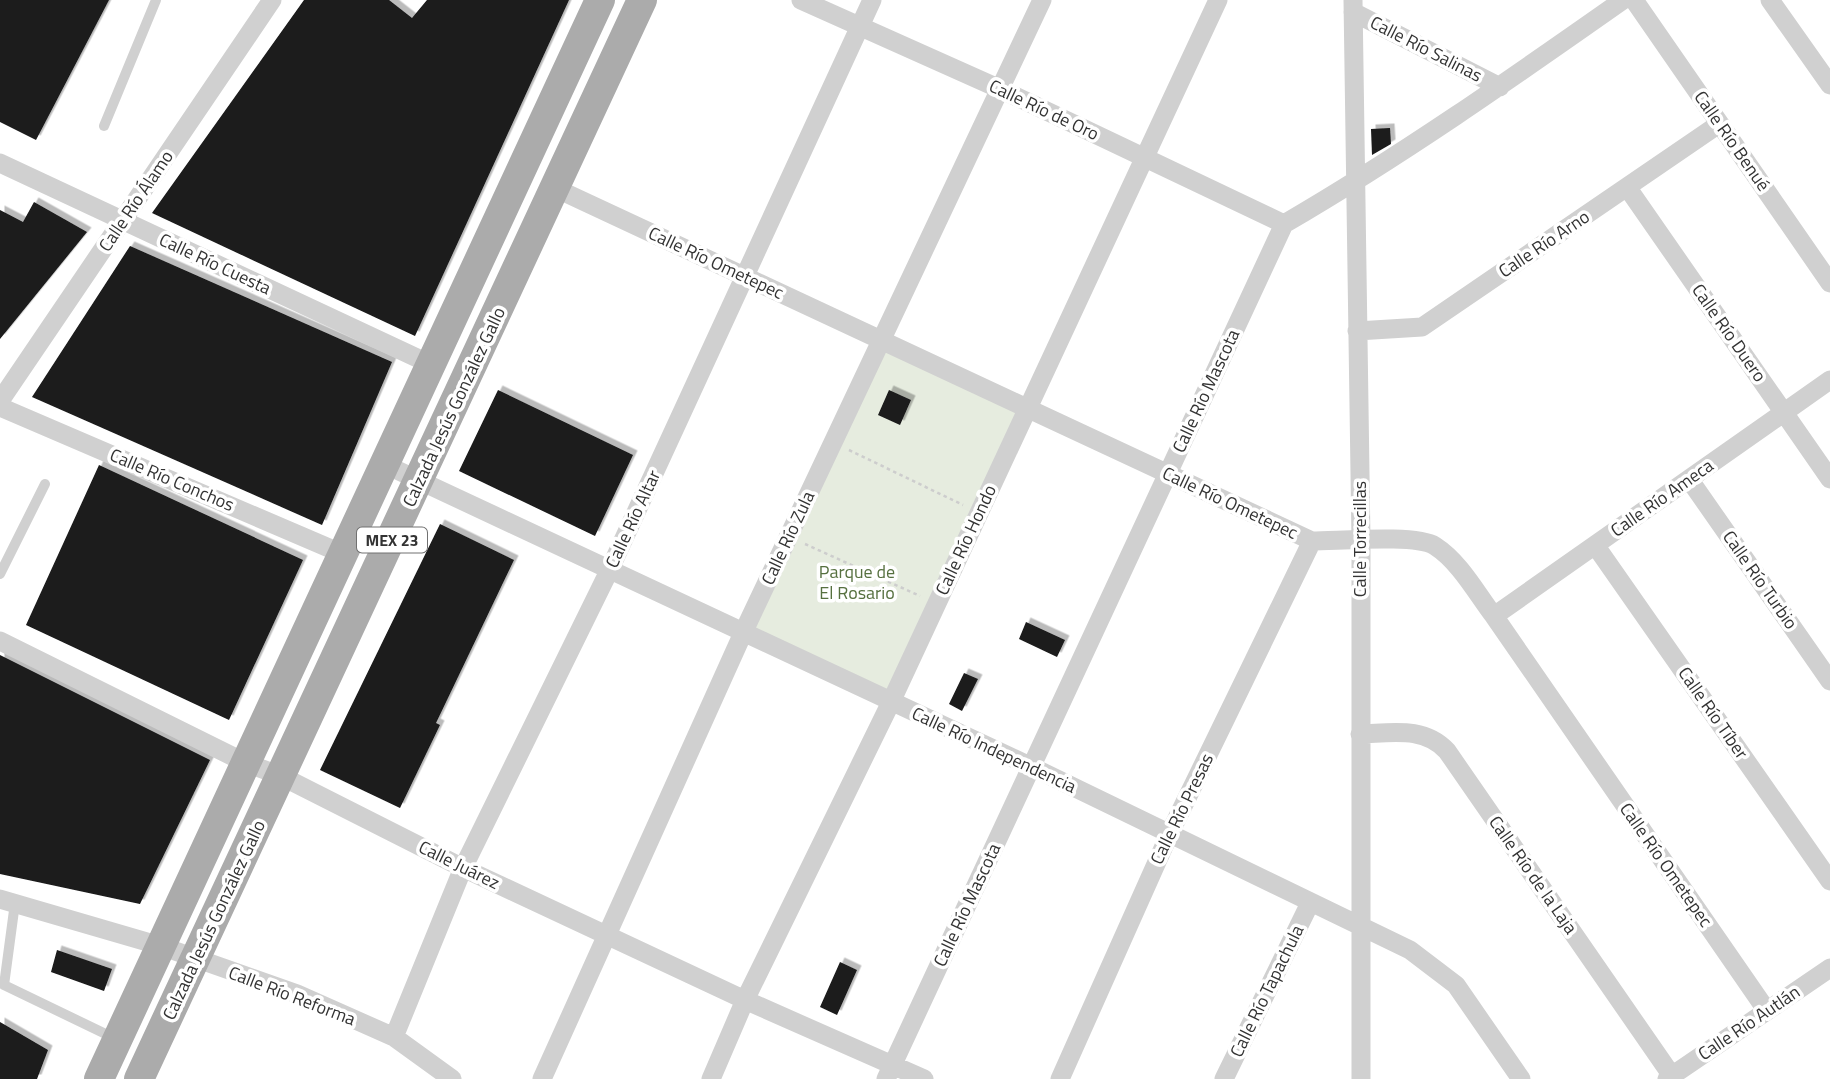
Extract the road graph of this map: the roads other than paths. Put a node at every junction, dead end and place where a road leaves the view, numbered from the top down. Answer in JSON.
{"nodes":[{"id":1,"x":156,"y":0,"type":"edge"},
{"id":2,"x":272,"y":0,"type":"edge"},
{"id":3,"x":600,"y":0,"type":"edge"},
{"id":4,"x":642,"y":0,"type":"edge"},
{"id":5,"x":802,"y":0,"type":"edge"},
{"id":6,"x":872,"y":0,"type":"edge"},
{"id":7,"x":1042,"y":0,"type":"edge"},
{"id":8,"x":1218,"y":0,"type":"edge"},
{"id":9,"x":1623,"y":0,"type":"edge"},
{"id":10,"x":1634,"y":0,"type":"edge"},
{"id":11,"x":1770,"y":0,"type":"edge"},
{"id":12,"x":1353,"y":6,"type":"edge"},
{"id":13,"x":860,"y":26,"type":"junction"},
{"id":14,"x":1830,"y":85,"type":"edge"},
{"id":15,"x":1500,"y":87,"type":"junction"},
{"id":16,"x":1000,"y":89,"type":"junction"},
{"id":17,"x":1719,"y":124,"type":"junction"},
{"id":18,"x":104,"y":126,"type":"dead end"},
{"id":19,"x":1145,"y":158,"type":"junction"},
{"id":20,"x":0,"y":163,"type":"edge"},
{"id":21,"x":1356,"y":182,"type":"junction"},
{"id":22,"x":1627,"y":187,"type":"junction"},
{"id":23,"x":555,"y":188,"type":"junction"},
{"id":24,"x":123,"y":221,"type":"junction"},
{"id":25,"x":1284,"y":224,"type":"junction"},
{"id":26,"x":744,"y":276,"type":"junction"},
{"id":27,"x":1830,"y":283,"type":"edge"},
{"id":28,"x":1357,"y":331,"type":"junction"},
{"id":29,"x":881,"y":340,"type":"junction"},
{"id":30,"x":430,"y":364,"type":"junction"},
{"id":31,"x":1830,"y":380,"type":"edge"},
{"id":32,"x":0,"y":404,"type":"edge"},
{"id":33,"x":1028,"y":409,"type":"junction"},
{"id":34,"x":1784,"y":412,"type":"junction"},
{"id":35,"x":384,"y":464,"type":"junction"},
{"id":36,"x":1168,"y":474,"type":"junction"},
{"id":37,"x":1689,"y":479,"type":"junction"},
{"id":38,"x":1830,"y":479,"type":"edge"},
{"id":39,"x":418,"y":482,"type":"junction"},
{"id":40,"x":45,"y":484,"type":"dead end"},
{"id":41,"x":1312,"y":541,"type":"junction"},
{"id":42,"x":1361,"y":541,"type":"junction"},
{"id":43,"x":1595,"y":545,"type":"junction"},
{"id":44,"x":343,"y":554,"type":"junction"},
{"id":45,"x":609,"y":571,"type":"junction"},
{"id":46,"x":0,"y":575,"type":"edge"},
{"id":47,"x":1494,"y":616,"type":"junction"},
{"id":48,"x":743,"y":633,"type":"junction"},
{"id":49,"x":0,"y":641,"type":"edge"},
{"id":50,"x":1830,"y":681,"type":"edge"},
{"id":51,"x":891,"y":702,"type":"junction"},
{"id":52,"x":1360,"y":734,"type":"junction"},
{"id":53,"x":246,"y":763,"type":"junction"},
{"id":54,"x":1032,"y":767,"type":"junction"},
{"id":55,"x":281,"y":776,"type":"junction"},
{"id":56,"x":1168,"y":835,"type":"junction"},
{"id":57,"x":463,"y":868,"type":"junction"},
{"id":58,"x":1830,"y":881,"type":"edge"},
{"id":59,"x":7,"y":901,"type":"edge"},
{"id":60,"x":1310,"y":903,"type":"junction"},
{"id":61,"x":1359,"y":926,"type":"junction"},
{"id":62,"x":608,"y":935,"type":"junction"},
{"id":63,"x":161,"y":946,"type":"junction"},
{"id":64,"x":194,"y":960,"type":"junction"},
{"id":65,"x":1830,"y":968,"type":"edge"},
{"id":66,"x":745,"y":1000,"type":"junction"},
{"id":67,"x":1767,"y":1011,"type":"junction"},
{"id":68,"x":394,"y":1037,"type":"junction"},
{"id":69,"x":118,"y":1040,"type":"junction"},
{"id":70,"x":889,"y":1072,"type":"edge"},
{"id":71,"x":1669,"y":1077,"type":"edge"},
{"id":72,"x":99,"y":1079,"type":"edge"},
{"id":73,"x":139,"y":1079,"type":"edge"},
{"id":74,"x":452,"y":1079,"type":"edge"},
{"id":75,"x":541,"y":1079,"type":"edge"},
{"id":76,"x":711,"y":1079,"type":"edge"},
{"id":77,"x":924,"y":1079,"type":"edge"},
{"id":78,"x":1060,"y":1079,"type":"edge"},
{"id":79,"x":1224,"y":1079,"type":"edge"},
{"id":80,"x":1361,"y":1079,"type":"edge"},
{"id":81,"x":1521,"y":1079,"type":"edge"}],
"edges":[{"from":1,"to":18,"type":"lane"},
{"from":2,"to":24,"type":"street","name":"Calle Río Álamo"},
{"from":3,"to":30,"type":"main road","name":"Calzada Jesús González Gallo","number":"MEX 23"},
{"from":4,"to":23,"type":"main road","name":"Calzada Jesús González Gallo","number":"MEX 23"},
{"from":5,"to":13,"type":"street","name":"Calle Río de Oro"},
{"from":6,"to":13,"type":"street","name":"Calle Río Altar"},
{"from":7,"to":16,"type":"street","name":"Calle Río Zula"},
{"from":8,"to":19,"type":"street","name":"Calle Río Hondo"},
{"from":9,"to":15,"type":"street"},
{"from":10,"to":17,"type":"street","name":"Calle Río Benué"},
{"from":11,"to":14,"type":"street"},
{"from":12,"to":15,"type":"street","name":"Calle Río Salinas"},
{"from":12,"to":21,"type":"street","name":"Calle Torrecillas"},
{"from":13,"to":16,"type":"street","name":"Calle Río de Oro"},
{"from":13,"to":26,"type":"street","name":"Calle Río Altar"},
{"from":15,"to":21,"type":"street"},
{"from":16,"to":19,"type":"street","name":"Calle Río de Oro"},
{"from":16,"to":29,"type":"street","name":"Calle Río Zula"},
{"from":17,"to":22,"type":"street","name":"Calle Río Arno"},
{"from":17,"to":27,"type":"street","name":"Calle Río Benué"},
{"from":19,"to":25,"type":"street","name":"Calle Río de Oro"},
{"from":19,"to":33,"type":"street","name":"Calle Río Hondo"},
{"from":20,"to":24,"type":"street","name":"Calle Río Cuesta"},
{"from":21,"to":25,"type":"street"},
{"from":21,"to":28,"type":"street","name":"Calle Torrecillas"},
{"from":22,"to":28,"type":"street","name":"Calle Río Arno"},
{"from":22,"to":34,"type":"street","name":"Calle Río Duero"},
{"from":23,"to":26,"type":"street","name":"Calle Río Ometepec"},
{"from":23,"to":39,"type":"main road","name":"Calzada Jesús González Gallo","number":"MEX 23"},
{"from":24,"to":30,"type":"street","name":"Calle Río Cuesta"},
{"from":24,"to":32,"type":"street","name":"Calle Río Álamo"},
{"from":25,"to":36,"type":"street","name":"Calle Río Mascota"},
{"from":26,"to":29,"type":"street","name":"Calle Río Ometepec"},
{"from":26,"to":45,"type":"street","name":"Calle Río Altar"},
{"from":28,"to":42,"type":"street","name":"Calle Torrecillas"},
{"from":29,"to":33,"type":"street","name":"Calle Río Ometepec"},
{"from":29,"to":48,"type":"street","name":"Calle Río Zula"},
{"from":30,"to":35,"type":"main road","name":"Calzada Jesús González Gallo","number":"MEX 23"},
{"from":31,"to":34,"type":"street","name":"Calle Río Ameca"},
{"from":32,"to":44,"type":"street","name":"Calle Río Conchos"},
{"from":33,"to":36,"type":"street","name":"Calle Río Ometepec"},
{"from":33,"to":51,"type":"street","name":"Calle Río Hondo"},
{"from":34,"to":37,"type":"street","name":"Calle Río Ameca"},
{"from":34,"to":38,"type":"street","name":"Calle Río Duero"},
{"from":35,"to":39,"type":"street","name":"Calle Río Independencia"},
{"from":35,"to":44,"type":"main road","name":"Calzada Jesús González Gallo","number":"MEX 23"},
{"from":36,"to":41,"type":"street","name":"Calle Río Ometepec"},
{"from":36,"to":54,"type":"street","name":"Calle Río Mascota"},
{"from":37,"to":43,"type":"street","name":"Calle Río Ameca"},
{"from":37,"to":50,"type":"street","name":"Calle Río Turbio"},
{"from":39,"to":45,"type":"street","name":"Calle Río Independencia"},
{"from":39,"to":55,"type":"main road","name":"Calzada Jesús González Gallo","number":"MEX 23"},
{"from":40,"to":46,"type":"lane"},
{"from":41,"to":42,"type":"street","name":"Calle Río Ometepec"},
{"from":41,"to":56,"type":"street","name":"Calle Río Presas"},
{"from":42,"to":47,"type":"street","name":"Calle Río Ometepec"},
{"from":42,"to":52,"type":"street","name":"Calle Torrecillas"},
{"from":43,"to":47,"type":"street","name":"Calle Río Ameca"},
{"from":43,"to":58,"type":"street","name":"Calle Río Tíber"},
{"from":44,"to":53,"type":"main road","name":"Calzada Jesús González Gallo","number":"MEX 23"},
{"from":45,"to":48,"type":"street","name":"Calle Río Independencia"},
{"from":45,"to":57,"type":"street","name":"Calle Río Altar"},
{"from":47,"to":67,"type":"street","name":"Calle Río Ometepec"},
{"from":48,"to":51,"type":"street","name":"Calle Río Independencia"},
{"from":48,"to":62,"type":"street","name":"Calle Río Zula"},
{"from":49,"to":53,"type":"street","name":"Calle Juárez"},
{"from":51,"to":54,"type":"street","name":"Calle Río Independencia"},
{"from":51,"to":66,"type":"street","name":"Calle Río Hondo"},
{"from":52,"to":61,"type":"street","name":"Calle Torrecillas"},
{"from":52,"to":71,"type":"street","name":"Calle Río de la Laja"},
{"from":53,"to":55,"type":"street","name":"Calle Juárez"},
{"from":53,"to":63,"type":"main road","name":"Calzada Jesús González Gallo","number":"MEX 23"},
{"from":54,"to":56,"type":"street","name":"Calle Río Independencia"},
{"from":54,"to":70,"type":"street","name":"Calle Río Mascota"},
{"from":55,"to":57,"type":"street","name":"Calle Juárez"},
{"from":55,"to":64,"type":"main road","name":"Calzada Jesús González Gallo","number":"MEX 23"},
{"from":56,"to":60,"type":"street","name":"Calle Río Independencia"},
{"from":56,"to":78,"type":"street","name":"Calle Río Presas"},
{"from":57,"to":62,"type":"street","name":"Calle Juárez"},
{"from":57,"to":68,"type":"street","name":"Calle Río Altar"},
{"from":59,"to":63,"type":"street","name":"Calle Río Reforma"},
{"from":59,"to":69,"type":"lane"},
{"from":60,"to":61,"type":"street","name":"Calle Río Independencia"},
{"from":60,"to":79,"type":"street","name":"Calle Río Tapachula"},
{"from":61,"to":80,"type":"street","name":"Calle Torrecillas"},
{"from":61,"to":81,"type":"street","name":"Calle Río Independencia"},
{"from":62,"to":66,"type":"street","name":"Calle Juárez"},
{"from":62,"to":75,"type":"street","name":"Calle Río Zula"},
{"from":63,"to":64,"type":"street","name":"Calle Río Reforma"},
{"from":63,"to":69,"type":"main road","name":"Calzada Jesús González Gallo","number":"MEX 23"},
{"from":64,"to":68,"type":"street","name":"Calle Río Reforma"},
{"from":64,"to":73,"type":"main road","name":"Calzada Jesús González Gallo","number":"MEX 23"},
{"from":65,"to":67,"type":"street","name":"Calle Río Autlán"},
{"from":66,"to":70,"type":"street","name":"Calle Juárez"},
{"from":66,"to":76,"type":"street","name":"Calle Río Hondo"},
{"from":67,"to":71,"type":"street","name":"Calle Río Autlán"},
{"from":68,"to":74,"type":"street","name":"Calle Río Reforma"},
{"from":69,"to":72,"type":"main road","name":"Calzada Jesús González Gallo","number":"MEX 23"},
{"from":70,"to":77,"type":"street","name":"Calle Juárez"}]}
